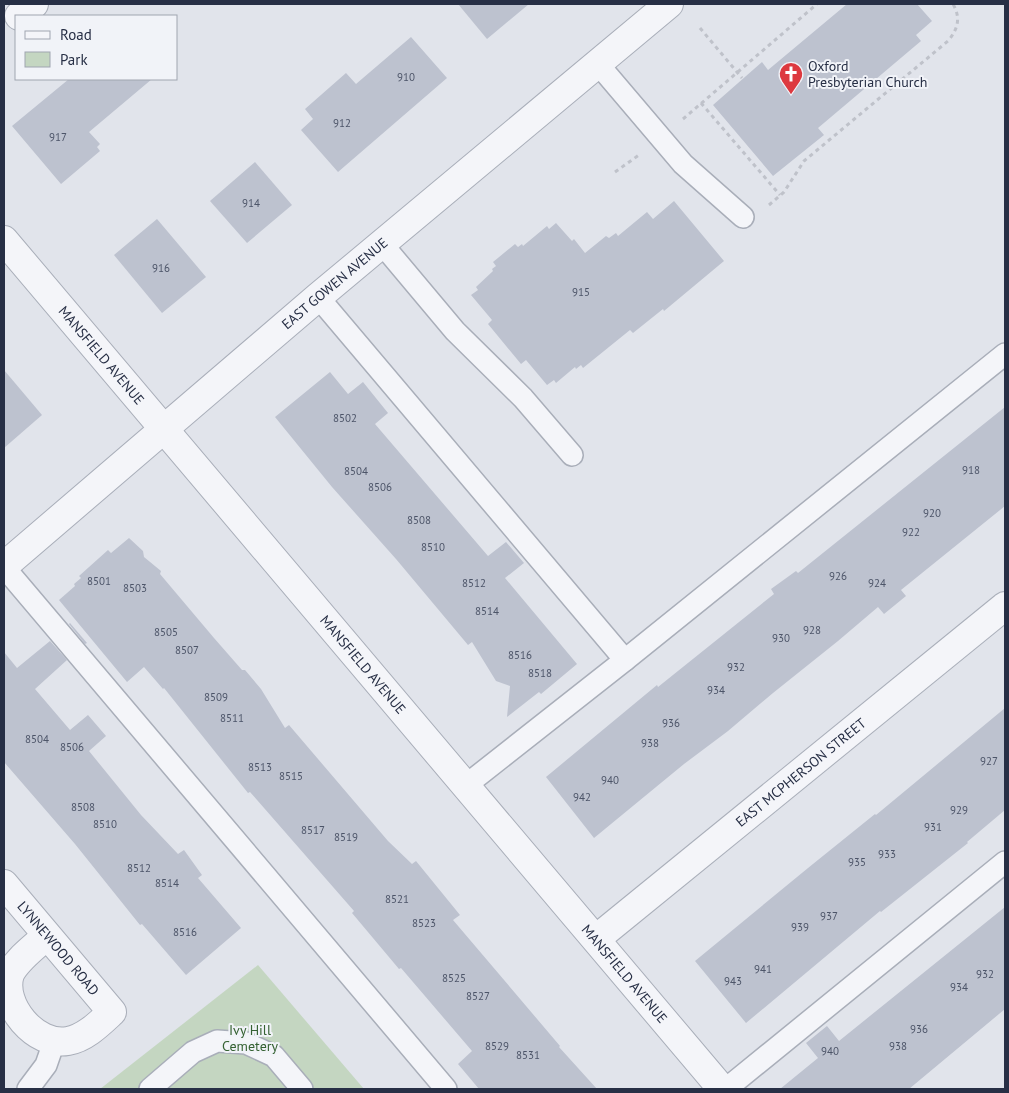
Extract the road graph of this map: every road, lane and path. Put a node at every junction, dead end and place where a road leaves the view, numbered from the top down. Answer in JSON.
{"nodes":[{"id":1,"x":34,"y":4,"type":"edge"},
{"id":2,"x":668,"y":4,"type":"edge"},
{"id":3,"x":818,"y":4,"type":"edge"},
{"id":4,"x":953,"y":4,"type":"edge"},
{"id":5,"x":20,"y":15,"type":"edge"},
{"id":6,"x":15,"y":20,"type":"edge"},
{"id":7,"x":700,"y":28,"type":"dead end"},
{"id":8,"x":4,"y":29,"type":"edge"},
{"id":9,"x":598,"y":64,"type":"junction"},
{"id":10,"x":737,"y":72,"type":"junction"},
{"id":11,"x":742,"y":78,"type":"dead end"},
{"id":12,"x":701,"y":103,"type":"junction"},
{"id":13,"x":681,"y":120,"type":"dead end"},
{"id":14,"x":645,"y":151,"type":"dead end"},
{"id":15,"x":615,"y":172,"type":"dead end"},
{"id":16,"x":780,"y":195,"type":"junction"},
{"id":17,"x":767,"y":206,"type":"dead end"},
{"id":18,"x":743,"y":217,"type":"dead end"},
{"id":19,"x":4,"y":240,"type":"edge"},
{"id":20,"x":382,"y":244,"type":"junction"},
{"id":21,"x":318,"y":297,"type":"junction"},
{"id":22,"x":1005,"y":354,"type":"edge"},
{"id":23,"x":164,"y":429,"type":"junction"},
{"id":24,"x":572,"y":455,"type":"dead end"},
{"id":25,"x":4,"y":567,"type":"edge"},
{"id":26,"x":1005,"y":606,"type":"edge"},
{"id":27,"x":625,"y":660,"type":"junction"},
{"id":28,"x":465,"y":786,"type":"junction"},
{"id":29,"x":1005,"y":862,"type":"edge"},
{"id":30,"x":4,"y":884,"type":"edge"},
{"id":31,"x":47,"y":936,"type":"junction"},
{"id":32,"x":596,"y":939,"type":"junction"},
{"id":33,"x":54,"y":1042,"type":"junction"},
{"id":34,"x":28,"y":1089,"type":"edge"},
{"id":35,"x":150,"y":1089,"type":"edge"},
{"id":36,"x":302,"y":1089,"type":"edge"},
{"id":37,"x":446,"y":1089,"type":"edge"},
{"id":38,"x":724,"y":1089,"type":"edge"}],
"edges":[{"from":1,"to":5,"type":"street"},
{"from":2,"to":9,"type":"street","name":"EAST GOWEN AVENUE"},
{"from":3,"to":10,"type":"path"},
{"from":4,"to":16,"type":"path"},
{"from":6,"to":8,"type":"street"},
{"from":7,"to":10,"type":"path"},
{"from":9,"to":18,"type":"lane"},
{"from":9,"to":20,"type":"street","name":"EAST GOWEN AVENUE"},
{"from":10,"to":11,"type":"path"},
{"from":10,"to":12,"type":"path"},
{"from":12,"to":13,"type":"path"},
{"from":12,"to":16,"type":"path"},
{"from":14,"to":15,"type":"path"},
{"from":16,"to":17,"type":"path"},
{"from":19,"to":23,"type":"street","name":"MANSFIELD AVENUE"},
{"from":20,"to":21,"type":"street","name":"EAST GOWEN AVENUE"},
{"from":20,"to":24,"type":"lane"},
{"from":21,"to":23,"type":"street","name":"EAST GOWEN AVENUE"},
{"from":21,"to":27,"type":"lane"},
{"from":22,"to":27,"type":"lane"},
{"from":23,"to":25,"type":"street","name":"EAST GOWEN AVENUE"},
{"from":23,"to":28,"type":"street","name":"MANSFIELD AVENUE"},
{"from":25,"to":37,"type":"lane"},
{"from":26,"to":32,"type":"street","name":"EAST MCPHERSON STREET"},
{"from":27,"to":28,"type":"lane"},
{"from":28,"to":32,"type":"street","name":"MANSFIELD AVENUE"},
{"from":29,"to":38,"type":"lane"},
{"from":30,"to":31,"type":"street","name":"LYNNEWOOD ROAD"},
{"from":31,"to":33,"type":"street"},
{"from":31,"to":33,"type":"street","name":"LYNNEWOOD ROAD"},
{"from":32,"to":38,"type":"street","name":"MANSFIELD AVENUE"},
{"from":33,"to":34,"type":"lane"},
{"from":35,"to":36,"type":"lane"}]}
